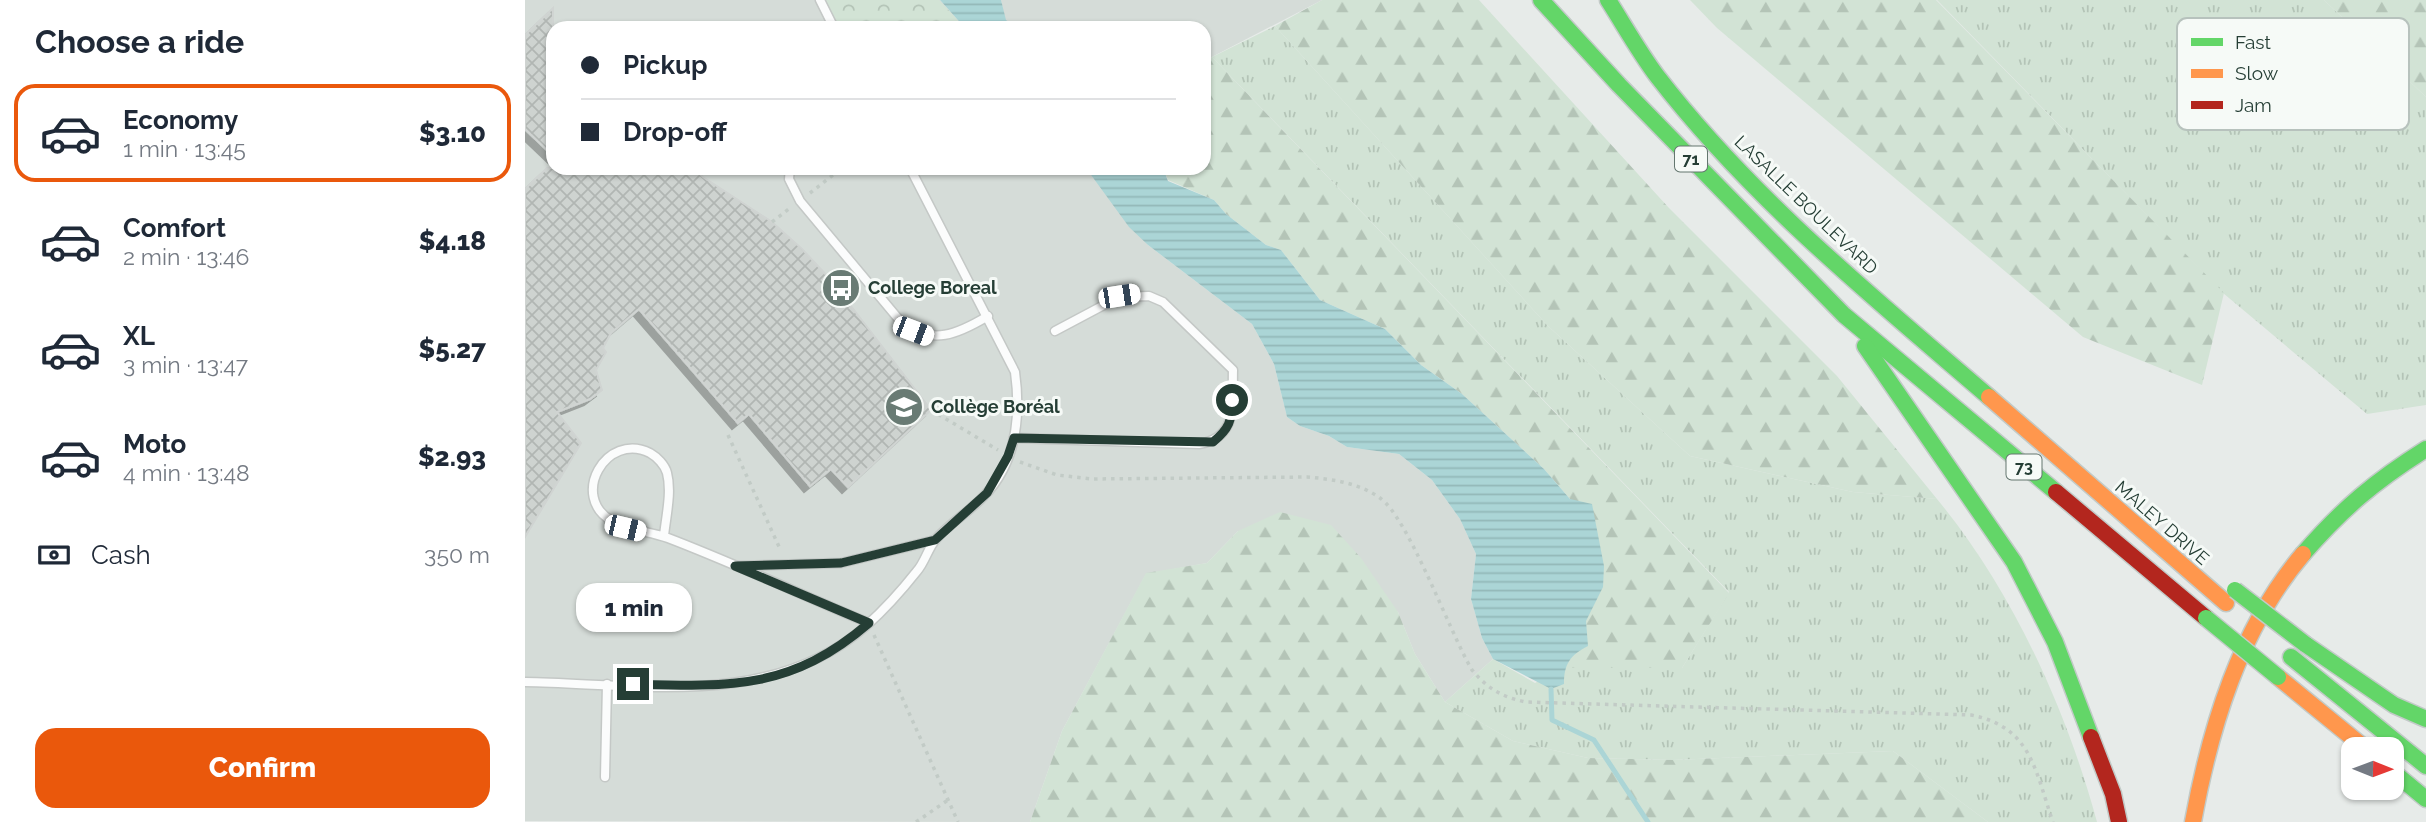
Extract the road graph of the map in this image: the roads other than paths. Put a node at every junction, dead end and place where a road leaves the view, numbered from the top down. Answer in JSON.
{"nodes":[{"id":1,"x":820,"y":0,"type":"edge"},
{"id":2,"x":1541,"y":0,"type":"edge"},
{"id":3,"x":1608,"y":0,"type":"edge"},
{"id":4,"x":830,"y":21,"type":"edge"},
{"id":5,"x":789,"y":175,"type":"edge"},
{"id":6,"x":915,"y":175,"type":"edge"},
{"id":7,"x":1879,"y":302,"type":"joint"},
{"id":8,"x":1844,"y":315,"type":"junction"},
{"id":9,"x":988,"y":316,"type":"junction"},
{"id":10,"x":1055,"y":331,"type":"dead end"},
{"id":11,"x":1014,"y":438,"type":"junction"},
{"id":12,"x":2426,"y":449,"type":"edge"},
{"id":13,"x":664,"y":536,"type":"junction"},
{"id":14,"x":935,"y":540,"type":"junction"},
{"id":15,"x":735,"y":566,"type":"junction"},
{"id":16,"x":2230,"y":596,"type":"junction"},
{"id":17,"x":869,"y":623,"type":"junction"},
{"id":18,"x":525,"y":682,"type":"edge"},
{"id":19,"x":607,"y":684,"type":"junction"},
{"id":20,"x":2426,"y":719,"type":"edge"},
{"id":21,"x":2351,"y":737,"type":"edge"},
{"id":22,"x":2426,"y":766,"type":"edge"},
{"id":23,"x":605,"y":777,"type":"dead end"},
{"id":24,"x":2405,"y":782,"type":"edge"},
{"id":25,"x":2426,"y":799,"type":"edge"},
{"id":26,"x":2119,"y":822,"type":"edge"},
{"id":27,"x":2193,"y":822,"type":"edge"}],
"edges":[{"from":1,"to":4,"type":"lane"},
{"from":2,"to":8,"type":"highway","number":"71"},
{"from":3,"to":7,"type":"highway","name":"LASALLE BOULEVARD","number":"71"},
{"from":5,"to":9,"type":"lane"},
{"from":6,"to":9,"type":"lane"},
{"from":7,"to":16,"type":"highway","name":"MALEY DRIVE","number":"71"},
{"from":8,"to":21,"type":"highway","number":"73","bridge":true},
{"from":8,"to":26,"type":"highway"},
{"from":9,"to":11,"type":"lane"},
{"from":10,"to":11,"type":"lane"},
{"from":11,"to":14,"type":"lane"},
{"from":12,"to":27,"type":"highway"},
{"from":13,"to":13,"type":"lane"},
{"from":13,"to":15,"type":"lane"},
{"from":14,"to":15,"type":"lane"},
{"from":14,"to":17,"type":"lane"},
{"from":15,"to":17,"type":"lane"},
{"from":16,"to":20,"type":"highway","bridge":true},
{"from":16,"to":22,"type":"highway","name":"MALEY DRIVE","number":"71"},
{"from":17,"to":19,"type":"lane"},
{"from":18,"to":19,"type":"lane"},
{"from":19,"to":23,"type":"lane"},
{"from":24,"to":25,"type":"highway"}]}
